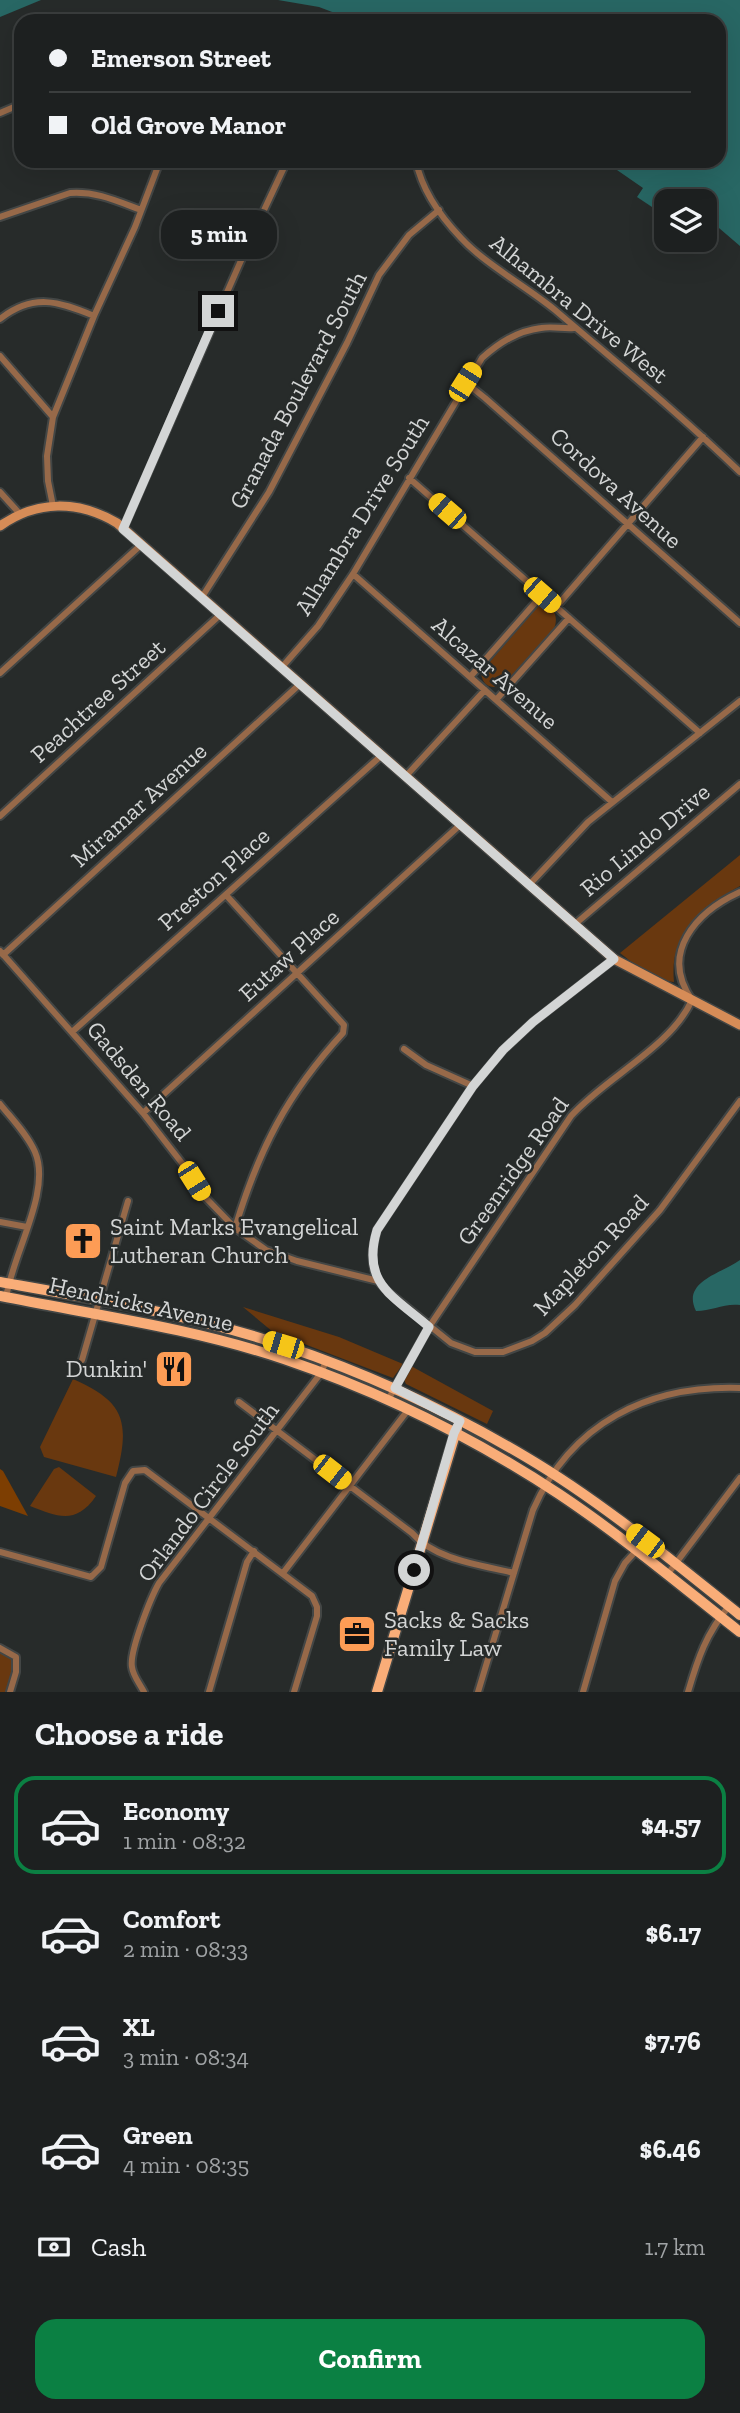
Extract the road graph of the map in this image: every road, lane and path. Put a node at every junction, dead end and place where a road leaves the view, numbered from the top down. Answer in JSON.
{"nodes":[{"id":1,"x":157,"y":168,"type":"edge"},
{"id":2,"x":285,"y":168,"type":"edge"},
{"id":3,"x":418,"y":168,"type":"edge"},
{"id":4,"x":141,"y":210,"type":"junction"},
{"id":5,"x":439,"y":210,"type":"junction"},
{"id":6,"x":0,"y":217,"type":"edge"},
{"id":7,"x":94,"y":316,"type":"junction"},
{"id":8,"x":0,"y":319,"type":"edge"},
{"id":9,"x":574,"y":328,"type":"junction"},
{"id":10,"x":0,"y":356,"type":"edge"},
{"id":11,"x":465,"y":382,"type":"junction"},
{"id":12,"x":53,"y":418,"type":"junction"},
{"id":13,"x":703,"y":437,"type":"junction"},
{"id":14,"x":740,"y":472,"type":"edge"},
{"id":15,"x":409,"y":478,"type":"junction"},
{"id":16,"x":0,"y":492,"type":"edge"},
{"id":17,"x":53,"y":506,"type":"junction"},
{"id":18,"x":20,"y":514,"type":"junction"},
{"id":19,"x":628,"y":524,"type":"junction"},
{"id":20,"x":0,"y":526,"type":"edge"},
{"id":21,"x":123,"y":529,"type":"junction"},
{"id":22,"x":142,"y":544,"type":"junction"},
{"id":23,"x":353,"y":574,"type":"junction"},
{"id":24,"x":542,"y":595,"type":"junction"},
{"id":25,"x":202,"y":597,"type":"junction"},
{"id":26,"x":556,"y":607,"type":"junction"},
{"id":27,"x":221,"y":614,"type":"junction"},
{"id":28,"x":569,"y":618,"type":"junction"},
{"id":29,"x":740,"y":623,"type":"edge"},
{"id":30,"x":282,"y":667,"type":"junction"},
{"id":31,"x":0,"y":673,"type":"edge"},
{"id":32,"x":470,"y":677,"type":"junction"},
{"id":33,"x":300,"y":684,"type":"junction"},
{"id":34,"x":485,"y":690,"type":"junction"},
{"id":35,"x":496,"y":700,"type":"junction"},
{"id":36,"x":740,"y":701,"type":"edge"},
{"id":37,"x":699,"y":733,"type":"junction"},
{"id":38,"x":382,"y":755,"type":"junction"},
{"id":39,"x":406,"y":776,"type":"junction"},
{"id":40,"x":740,"y":784,"type":"edge"},
{"id":41,"x":612,"y":802,"type":"junction"},
{"id":42,"x":0,"y":817,"type":"edge"},
{"id":43,"x":460,"y":825,"type":"junction"},
{"id":44,"x":529,"y":885,"type":"junction"},
{"id":45,"x":740,"y":892,"type":"edge"},
{"id":46,"x":226,"y":895,"type":"junction"},
{"id":47,"x":574,"y":925,"type":"junction"},
{"id":48,"x":2,"y":953,"type":"edge"},
{"id":49,"x":614,"y":959,"type":"junction"},
{"id":50,"x":297,"y":975,"type":"junction"},
{"id":51,"x":692,"y":1000,"type":"junction"},
{"id":52,"x":740,"y":1025,"type":"edge"},
{"id":53,"x":72,"y":1032,"type":"junction"},
{"id":54,"x":404,"y":1049,"type":"dead end"},
{"id":55,"x":473,"y":1086,"type":"junction"},
{"id":56,"x":740,"y":1101,"type":"edge"},
{"id":57,"x":0,"y":1104,"type":"edge"},
{"id":58,"x":143,"y":1113,"type":"junction"},
{"id":59,"x":128,"y":1201,"type":"dead end"},
{"id":60,"x":0,"y":1222,"type":"edge"},
{"id":61,"x":27,"y":1227,"type":"junction"},
{"id":62,"x":235,"y":1228,"type":"junction"},
{"id":63,"x":378,"y":1281,"type":"junction"},
{"id":64,"x":4,"y":1283,"type":"edge"},
{"id":65,"x":3,"y":1297,"type":"edge"},
{"id":66,"x":99,"y":1300,"type":"junction"},
{"id":67,"x":95,"y":1313,"type":"junction"},
{"id":68,"x":171,"y":1315,"type":"junction"},
{"id":69,"x":168,"y":1327,"type":"junction"},
{"id":70,"x":429,"y":1327,"type":"junction"},
{"id":71,"x":82,"y":1360,"type":"dead end"},
{"id":72,"x":327,"y":1361,"type":"junction"},
{"id":73,"x":321,"y":1373,"type":"junction"},
{"id":74,"x":395,"y":1388,"type":"junction"},
{"id":75,"x":740,"y":1388,"type":"edge"},
{"id":76,"x":388,"y":1400,"type":"junction"},
{"id":77,"x":239,"y":1402,"type":"dead end"},
{"id":78,"x":408,"y":1410,"type":"junction"},
{"id":79,"x":457,"y":1419,"type":"junction"},
{"id":80,"x":278,"y":1430,"type":"junction"},
{"id":81,"x":454,"y":1433,"type":"junction"},
{"id":82,"x":552,"y":1474,"type":"junction"},
{"id":83,"x":740,"y":1478,"type":"edge"},
{"id":84,"x":544,"y":1485,"type":"junction"},
{"id":85,"x":351,"y":1486,"type":"junction"},
{"id":86,"x":209,"y":1517,"type":"junction"},
{"id":87,"x":645,"y":1541,"type":"junction"},
{"id":88,"x":422,"y":1544,"type":"junction"},
{"id":89,"x":636,"y":1550,"type":"junction"},
{"id":90,"x":254,"y":1551,"type":"junction"},
{"id":91,"x":0,"y":1552,"type":"edge"},
{"id":92,"x":675,"y":1564,"type":"junction"},
{"id":93,"x":282,"y":1573,"type":"junction"},
{"id":94,"x":514,"y":1573,"type":"junction"},
{"id":95,"x":667,"y":1574,"type":"junction"},
{"id":96,"x":729,"y":1606,"type":"junction"},
{"id":97,"x":740,"y":1615,"type":"edge"},
{"id":98,"x":721,"y":1617,"type":"junction"},
{"id":99,"x":740,"y":1632,"type":"edge"},
{"id":100,"x":0,"y":1648,"type":"edge"},
{"id":101,"x":10,"y":1692,"type":"edge"},
{"id":102,"x":144,"y":1692,"type":"edge"},
{"id":103,"x":209,"y":1692,"type":"edge"},
{"id":104,"x":294,"y":1692,"type":"edge"},
{"id":105,"x":377,"y":1692,"type":"edge"},
{"id":106,"x":478,"y":1692,"type":"edge"},
{"id":107,"x":583,"y":1692,"type":"edge"},
{"id":108,"x":688,"y":1692,"type":"edge"}],
"edges":[{"from":1,"to":4,"type":"street"},
{"from":2,"to":21,"type":"street"},
{"from":3,"to":5,"type":"street","name":"Alhambra Drive West"},
{"from":4,"to":6,"type":"street"},
{"from":4,"to":7,"type":"street"},
{"from":5,"to":9,"type":"street","name":"Alhambra Drive West"},
{"from":5,"to":25,"type":"street","name":"Granada Boulevard South"},
{"from":7,"to":8,"type":"street"},
{"from":7,"to":12,"type":"street"},
{"from":9,"to":11,"type":"street","name":"Alhambra Drive South"},
{"from":9,"to":13,"type":"street","name":"Alhambra Drive West"},
{"from":10,"to":12,"type":"street"},
{"from":11,"to":15,"type":"street","name":"Alhambra Drive South"},
{"from":11,"to":19,"type":"street","name":"Cordova Avenue"},
{"from":12,"to":17,"type":"street"},
{"from":13,"to":14,"type":"street","name":"Alhambra Drive West"},
{"from":13,"to":19,"type":"street"},
{"from":15,"to":23,"type":"street","name":"Alhambra Drive South"},
{"from":15,"to":24,"type":"street"},
{"from":16,"to":18,"type":"street"},
{"from":17,"to":18,"type":"street"},
{"from":17,"to":21,"type":"street"},
{"from":18,"to":20,"type":"street"},
{"from":19,"to":26,"type":"street"},
{"from":19,"to":29,"type":"street","name":"Cordova Avenue"},
{"from":21,"to":22,"type":"street"},
{"from":22,"to":25,"type":"street"},
{"from":22,"to":31,"type":"street"},
{"from":23,"to":30,"type":"street","name":"Alhambra Drive South"},
{"from":23,"to":32,"type":"street","name":"Alcazar Avenue"},
{"from":24,"to":26,"type":"street"},
{"from":24,"to":32,"type":"street"},
{"from":25,"to":27,"type":"street"},
{"from":26,"to":28,"type":"street"},
{"from":27,"to":30,"type":"street"},
{"from":27,"to":42,"type":"street","name":"Peachtree Street"},
{"from":28,"to":35,"type":"street"},
{"from":28,"to":37,"type":"street"},
{"from":30,"to":33,"type":"street"},
{"from":32,"to":34,"type":"street","name":"Alcazar Avenue"},
{"from":33,"to":38,"type":"street"},
{"from":33,"to":48,"type":"street","name":"Miramar Avenue"},
{"from":34,"to":35,"type":"street","name":"Alcazar Avenue"},
{"from":34,"to":39,"type":"street"},
{"from":35,"to":41,"type":"street","name":"Alcazar Avenue"},
{"from":36,"to":37,"type":"street"},
{"from":37,"to":41,"type":"street"},
{"from":38,"to":39,"type":"street"},
{"from":38,"to":46,"type":"street","name":"Preston Place"},
{"from":39,"to":43,"type":"street"},
{"from":40,"to":47,"type":"street","name":"Rio Lindo Drive"},
{"from":41,"to":44,"type":"street"},
{"from":43,"to":44,"type":"street"},
{"from":43,"to":50,"type":"street","name":"Eutaw Place"},
{"from":44,"to":47,"type":"street"},
{"from":45,"to":51,"type":"street"},
{"from":46,"to":50,"type":"street"},
{"from":46,"to":53,"type":"street","name":"Preston Place"},
{"from":47,"to":49,"type":"street"},
{"from":48,"to":53,"type":"street","name":"Gadsden Road"},
{"from":49,"to":51,"type":"street"},
{"from":49,"to":55,"type":"street"},
{"from":50,"to":58,"type":"street","name":"Eutaw Place"},
{"from":50,"to":62,"type":"street"},
{"from":51,"to":52,"type":"street"},
{"from":51,"to":70,"type":"street","name":"Greenridge Road"},
{"from":53,"to":58,"type":"street","name":"Gadsden Road"},
{"from":54,"to":55,"type":"street"},
{"from":55,"to":63,"type":"street"},
{"from":56,"to":70,"type":"street","name":"Mapleton Road"},
{"from":57,"to":61,"type":"street"},
{"from":58,"to":62,"type":"street","name":"Gadsden Road"},
{"from":59,"to":66,"type":"street"},
{"from":60,"to":61,"type":"street"},
{"from":61,"to":64,"type":"street"},
{"from":62,"to":63,"type":"street","name":"Gadsden Road"},
{"from":63,"to":70,"type":"street","name":"Gadsden Road"},
{"from":64,"to":65,"type":"street"},
{"from":64,"to":66,"type":"main road","name":"Hendricks Avenue"},
{"from":65,"to":67,"type":"main road","name":"Hendricks Avenue"},
{"from":66,"to":67,"type":"street"},
{"from":66,"to":68,"type":"main road","name":"Hendricks Avenue"},
{"from":67,"to":69,"type":"main road","name":"Hendricks Avenue"},
{"from":67,"to":71,"type":"street"},
{"from":68,"to":69,"type":"main road"},
{"from":68,"to":72,"type":"main road","name":"Hendricks Avenue"},
{"from":69,"to":73,"type":"main road","name":"Hendricks Avenue"},
{"from":70,"to":74,"type":"street","name":"Greenridge Road"},
{"from":72,"to":73,"type":"street","name":"Orlando Circle South"},
{"from":72,"to":74,"type":"main road","name":"Hendricks Avenue"},
{"from":73,"to":76,"type":"main road","name":"Hendricks Avenue"},
{"from":73,"to":80,"type":"street","name":"Orlando Circle South"},
{"from":74,"to":76,"type":"street","name":"Greenridge Road"},
{"from":74,"to":79,"type":"main road","name":"Hendricks Avenue"},
{"from":75,"to":82,"type":"street"},
{"from":76,"to":78,"type":"main road","name":"Hendricks Avenue"},
{"from":77,"to":80,"type":"street"},
{"from":78,"to":79,"type":"main road"},
{"from":78,"to":81,"type":"main road","name":"Hendricks Avenue"},
{"from":78,"to":85,"type":"street"},
{"from":79,"to":81,"type":"main road"},
{"from":79,"to":82,"type":"main road","name":"Hendricks Avenue"},
{"from":80,"to":85,"type":"street"},
{"from":80,"to":86,"type":"street","name":"Orlando Circle South"},
{"from":81,"to":84,"type":"main road","name":"Hendricks Avenue"},
{"from":81,"to":88,"type":"main road"},
{"from":82,"to":84,"type":"street"},
{"from":82,"to":87,"type":"main road","name":"Hendricks Avenue"},
{"from":83,"to":92,"type":"street"},
{"from":84,"to":89,"type":"main road","name":"Hendricks Avenue"},
{"from":84,"to":94,"type":"street"},
{"from":85,"to":88,"type":"street"},
{"from":85,"to":93,"type":"street"},
{"from":86,"to":90,"type":"street"},
{"from":86,"to":91,"type":"street"},
{"from":86,"to":102,"type":"street","name":"Orlando Circle South"},
{"from":87,"to":89,"type":"street"},
{"from":87,"to":92,"type":"main road","name":"Hendricks Avenue"},
{"from":88,"to":94,"type":"street"},
{"from":88,"to":105,"type":"main road"},
{"from":89,"to":95,"type":"main road","name":"Hendricks Avenue"},
{"from":89,"to":107,"type":"street"},
{"from":90,"to":93,"type":"street"},
{"from":90,"to":103,"type":"street"},
{"from":92,"to":95,"type":"street"},
{"from":92,"to":96,"type":"main road","name":"Hendricks Avenue"},
{"from":93,"to":104,"type":"street"},
{"from":94,"to":106,"type":"street"},
{"from":95,"to":98,"type":"main road","name":"Hendricks Avenue"},
{"from":96,"to":97,"type":"main road","name":"Hendricks Avenue"},
{"from":96,"to":98,"type":"street"},
{"from":98,"to":99,"type":"main road","name":"Hendricks Avenue"},
{"from":98,"to":108,"type":"street"},
{"from":100,"to":101,"type":"street"}]}
